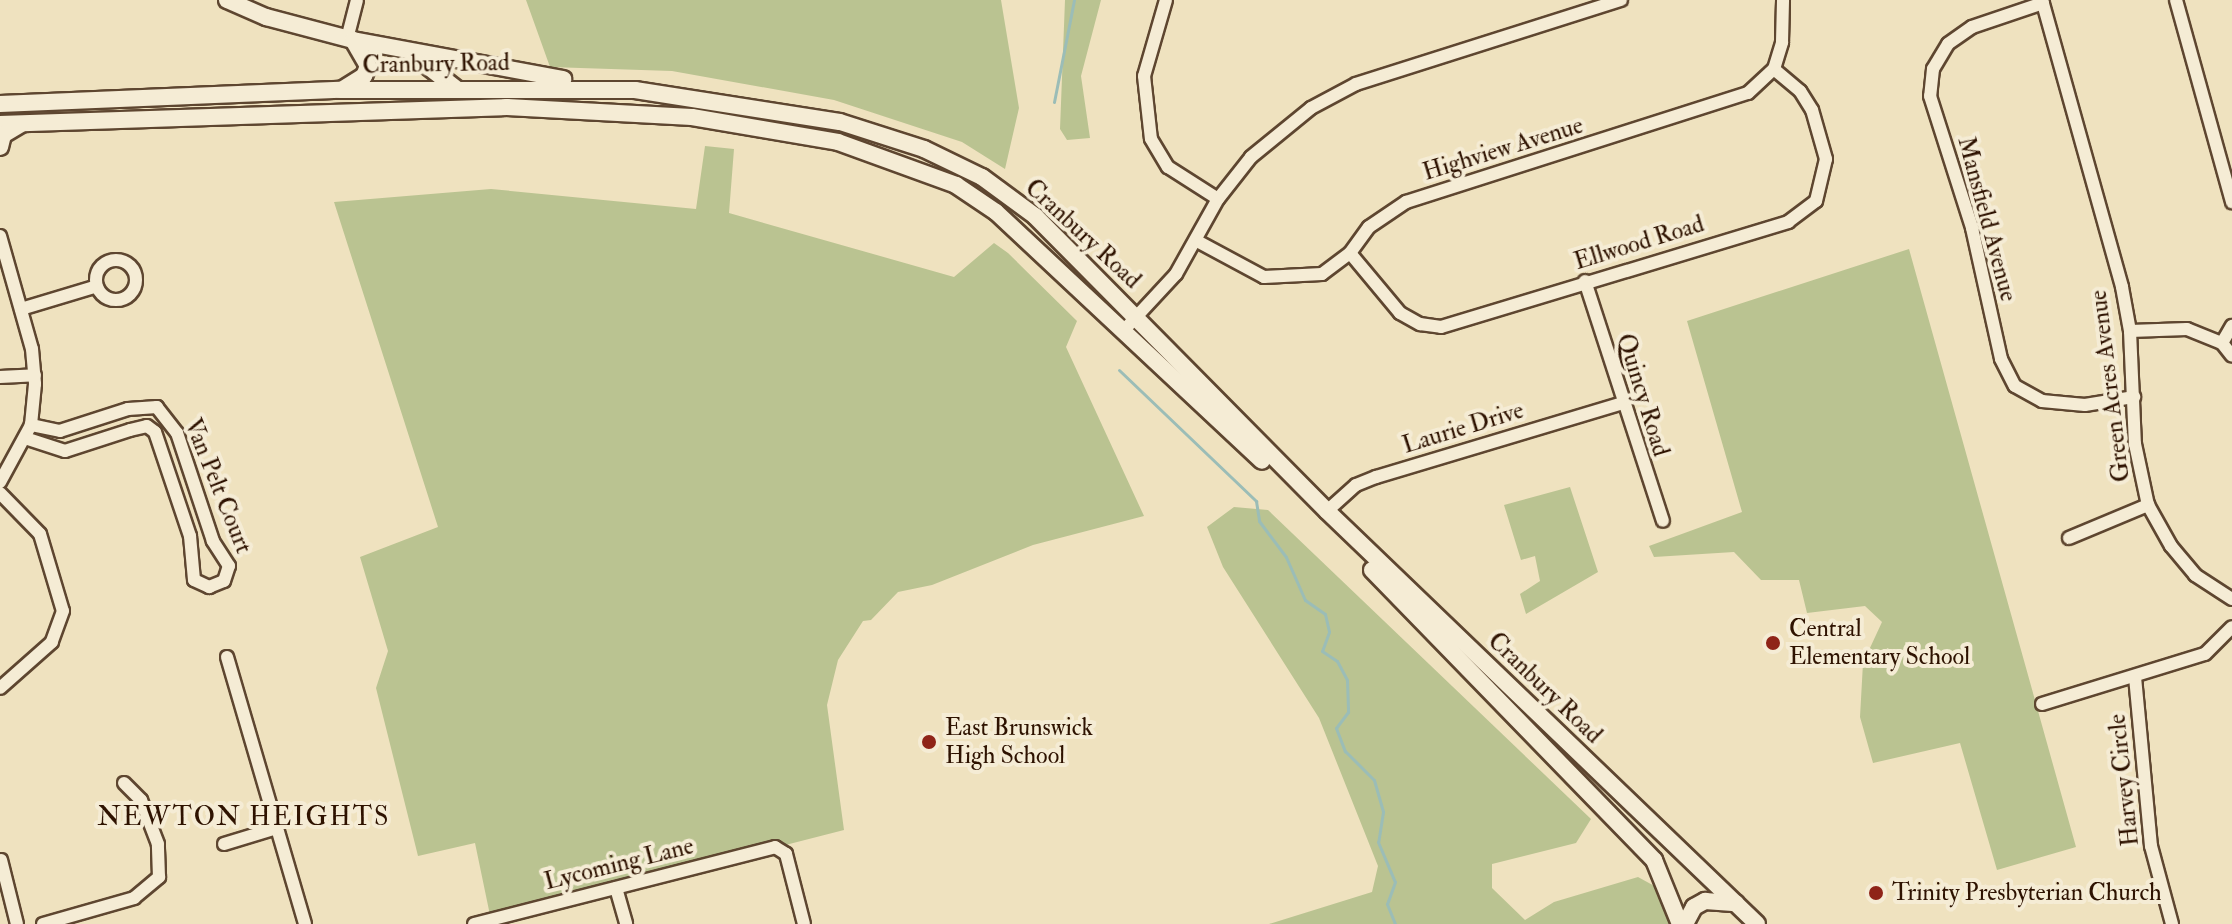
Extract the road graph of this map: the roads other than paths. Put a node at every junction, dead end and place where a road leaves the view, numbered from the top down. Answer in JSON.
{"nodes":[{"id":1,"x":227,"y":0,"type":"edge"},
{"id":2,"x":357,"y":0,"type":"edge"},
{"id":3,"x":1166,"y":0,"type":"edge"},
{"id":4,"x":1621,"y":0,"type":"edge"},
{"id":5,"x":1783,"y":0,"type":"edge"},
{"id":6,"x":2176,"y":0,"type":"edge"},
{"id":7,"x":2043,"y":1,"type":"edge"},
{"id":8,"x":350,"y":40,"type":"junction"},
{"id":9,"x":409,"y":53,"type":"junction"},
{"id":10,"x":1774,"y":69,"type":"junction"},
{"id":11,"x":453,"y":88,"type":"junction"},
{"id":12,"x":340,"y":90,"type":"junction"},
{"id":13,"x":635,"y":90,"type":"junction"},
{"id":14,"x":0,"y":104,"type":"edge"},
{"id":15,"x":507,"y":107,"type":"junction"},
{"id":16,"x":24,"y":123,"type":"junction"},
{"id":17,"x":0,"y":124,"type":"edge"},
{"id":18,"x":0,"y":147,"type":"edge"},
{"id":19,"x":1218,"y":199,"type":"junction"},
{"id":20,"x":2232,"y":202,"type":"edge"},
{"id":21,"x":0,"y":236,"type":"edge"},
{"id":22,"x":1197,"y":241,"type":"junction"},
{"id":23,"x":1350,"y":253,"type":"junction"},
{"id":24,"x":1585,"y":281,"type":"junction"},
{"id":25,"x":97,"y":286,"type":"dead end"},
{"id":26,"x":21,"y":309,"type":"junction"},
{"id":27,"x":1130,"y":323,"type":"junction"},
{"id":28,"x":2232,"y":326,"type":"edge"},
{"id":29,"x":2130,"y":331,"type":"junction"},
{"id":30,"x":2222,"y":343,"type":"junction"},
{"id":31,"x":2232,"y":356,"type":"edge"},
{"id":32,"x":35,"y":375,"type":"junction"},
{"id":33,"x":0,"y":377,"type":"edge"},
{"id":34,"x":2134,"y":397,"type":"junction"},
{"id":35,"x":1622,"y":403,"type":"junction"},
{"id":36,"x":162,"y":412,"type":"junction"},
{"id":37,"x":31,"y":425,"type":"junction"},
{"id":38,"x":152,"y":430,"type":"junction"},
{"id":39,"x":25,"y":438,"type":"junction"},
{"id":40,"x":0,"y":482,"type":"edge"},
{"id":41,"x":0,"y":493,"type":"edge"},
{"id":42,"x":2148,"y":505,"type":"junction"},
{"id":43,"x":1327,"y":511,"type":"junction"},
{"id":44,"x":1663,"y":521,"type":"dead end"},
{"id":45,"x":2069,"y":538,"type":"dead end"},
{"id":46,"x":2232,"y":599,"type":"edge"},
{"id":47,"x":2232,"y":627,"type":"edge"},
{"id":48,"x":227,"y":657,"type":"dead end"},
{"id":49,"x":2135,"y":677,"type":"junction"},
{"id":50,"x":0,"y":688,"type":"edge"},
{"id":51,"x":2042,"y":704,"type":"dead end"},
{"id":52,"x":124,"y":783,"type":"dead end"},
{"id":53,"x":277,"y":828,"type":"junction"},
{"id":54,"x":224,"y":844,"type":"dead end"},
{"id":55,"x":1,"y":860,"type":"edge"},
{"id":56,"x":616,"y":888,"type":"junction"},
{"id":57,"x":1736,"y":903,"type":"junction"},
{"id":58,"x":17,"y":924,"type":"edge"},
{"id":59,"x":43,"y":924,"type":"edge"},
{"id":60,"x":305,"y":924,"type":"edge"},
{"id":61,"x":474,"y":924,"type":"edge"},
{"id":62,"x":626,"y":924,"type":"edge"},
{"id":63,"x":804,"y":924,"type":"edge"},
{"id":64,"x":1682,"y":924,"type":"edge"},
{"id":65,"x":1757,"y":924,"type":"edge"},
{"id":66,"x":2172,"y":924,"type":"edge"}],
"edges":[{"from":1,"to":8,"type":"main road"},
{"from":2,"to":8,"type":"street"},
{"from":3,"to":19,"type":"street"},
{"from":4,"to":19,"type":"street"},
{"from":5,"to":10,"type":"street"},
{"from":6,"to":20,"type":"street"},
{"from":7,"to":29,"type":"street","name":"Green Acres Avenue"},
{"from":7,"to":34,"type":"street","name":"Mansfield Avenue"},
{"from":8,"to":9,"type":"main road"},
{"from":8,"to":12,"type":"main road"},
{"from":9,"to":11,"type":"main road"},
{"from":9,"to":13,"type":"main road"},
{"from":10,"to":23,"type":"street","name":"Highview Avenue"},
{"from":10,"to":24,"type":"street","name":"Ellwood Road"},
{"from":11,"to":12,"type":"main road","name":"Cranbury Road"},
{"from":11,"to":13,"type":"main road","name":"Cranbury Road"},
{"from":11,"to":15,"type":"main road"},
{"from":12,"to":14,"type":"main road","name":"Cranbury Road"},
{"from":13,"to":27,"type":"main road","name":"Cranbury Road"},
{"from":15,"to":16,"type":"main road","name":"Cranbury Road"},
{"from":15,"to":27,"type":"main road","name":"Cranbury Road"},
{"from":16,"to":17,"type":"main road","name":"Cranbury Road"},
{"from":16,"to":18,"type":"main road"},
{"from":19,"to":22,"type":"street"},
{"from":21,"to":26,"type":"street"},
{"from":22,"to":23,"type":"street","name":"Highview Avenue"},
{"from":22,"to":27,"type":"street"},
{"from":23,"to":24,"type":"street","name":"Ellwood Road"},
{"from":24,"to":35,"type":"street","name":"Quincy Road"},
{"from":25,"to":26,"type":"street"},
{"from":26,"to":32,"type":"street"},
{"from":27,"to":43,"type":"main road","name":"Cranbury Road"},
{"from":27,"to":64,"type":"main road","name":"Cranbury Road"},
{"from":28,"to":30,"type":"street"},
{"from":29,"to":30,"type":"street"},
{"from":29,"to":34,"type":"street","name":"Green Acres Avenue"},
{"from":30,"to":31,"type":"street"},
{"from":32,"to":33,"type":"street"},
{"from":32,"to":37,"type":"street"},
{"from":34,"to":42,"type":"street","name":"Green Acres Avenue"},
{"from":35,"to":43,"type":"street","name":"Laurie Drive"},
{"from":35,"to":44,"type":"street","name":"Quincy Road"},
{"from":36,"to":37,"type":"street","name":"Van Pelt Court"},
{"from":36,"to":38,"type":"street"},
{"from":36,"to":38,"type":"street","name":"Van Pelt Court"},
{"from":37,"to":39,"type":"street"},
{"from":38,"to":39,"type":"street","name":"Van Pelt Court"},
{"from":39,"to":40,"type":"street"},
{"from":41,"to":50,"type":"street"},
{"from":42,"to":45,"type":"street"},
{"from":42,"to":46,"type":"street","name":"Green Acres Avenue"},
{"from":43,"to":57,"type":"main road","name":"Cranbury Road"},
{"from":47,"to":49,"type":"street"},
{"from":48,"to":53,"type":"street"},
{"from":49,"to":51,"type":"street"},
{"from":49,"to":66,"type":"street","name":"Harvey Circle"},
{"from":52,"to":59,"type":"street"},
{"from":53,"to":54,"type":"street"},
{"from":53,"to":60,"type":"street"},
{"from":55,"to":58,"type":"street"},
{"from":56,"to":61,"type":"street","name":"Lycoming Lane"},
{"from":56,"to":62,"type":"street"},
{"from":56,"to":63,"type":"street","name":"Lycoming Lane"},
{"from":57,"to":64,"type":"main road"},
{"from":57,"to":65,"type":"main road","name":"Cranbury Road"}]}
